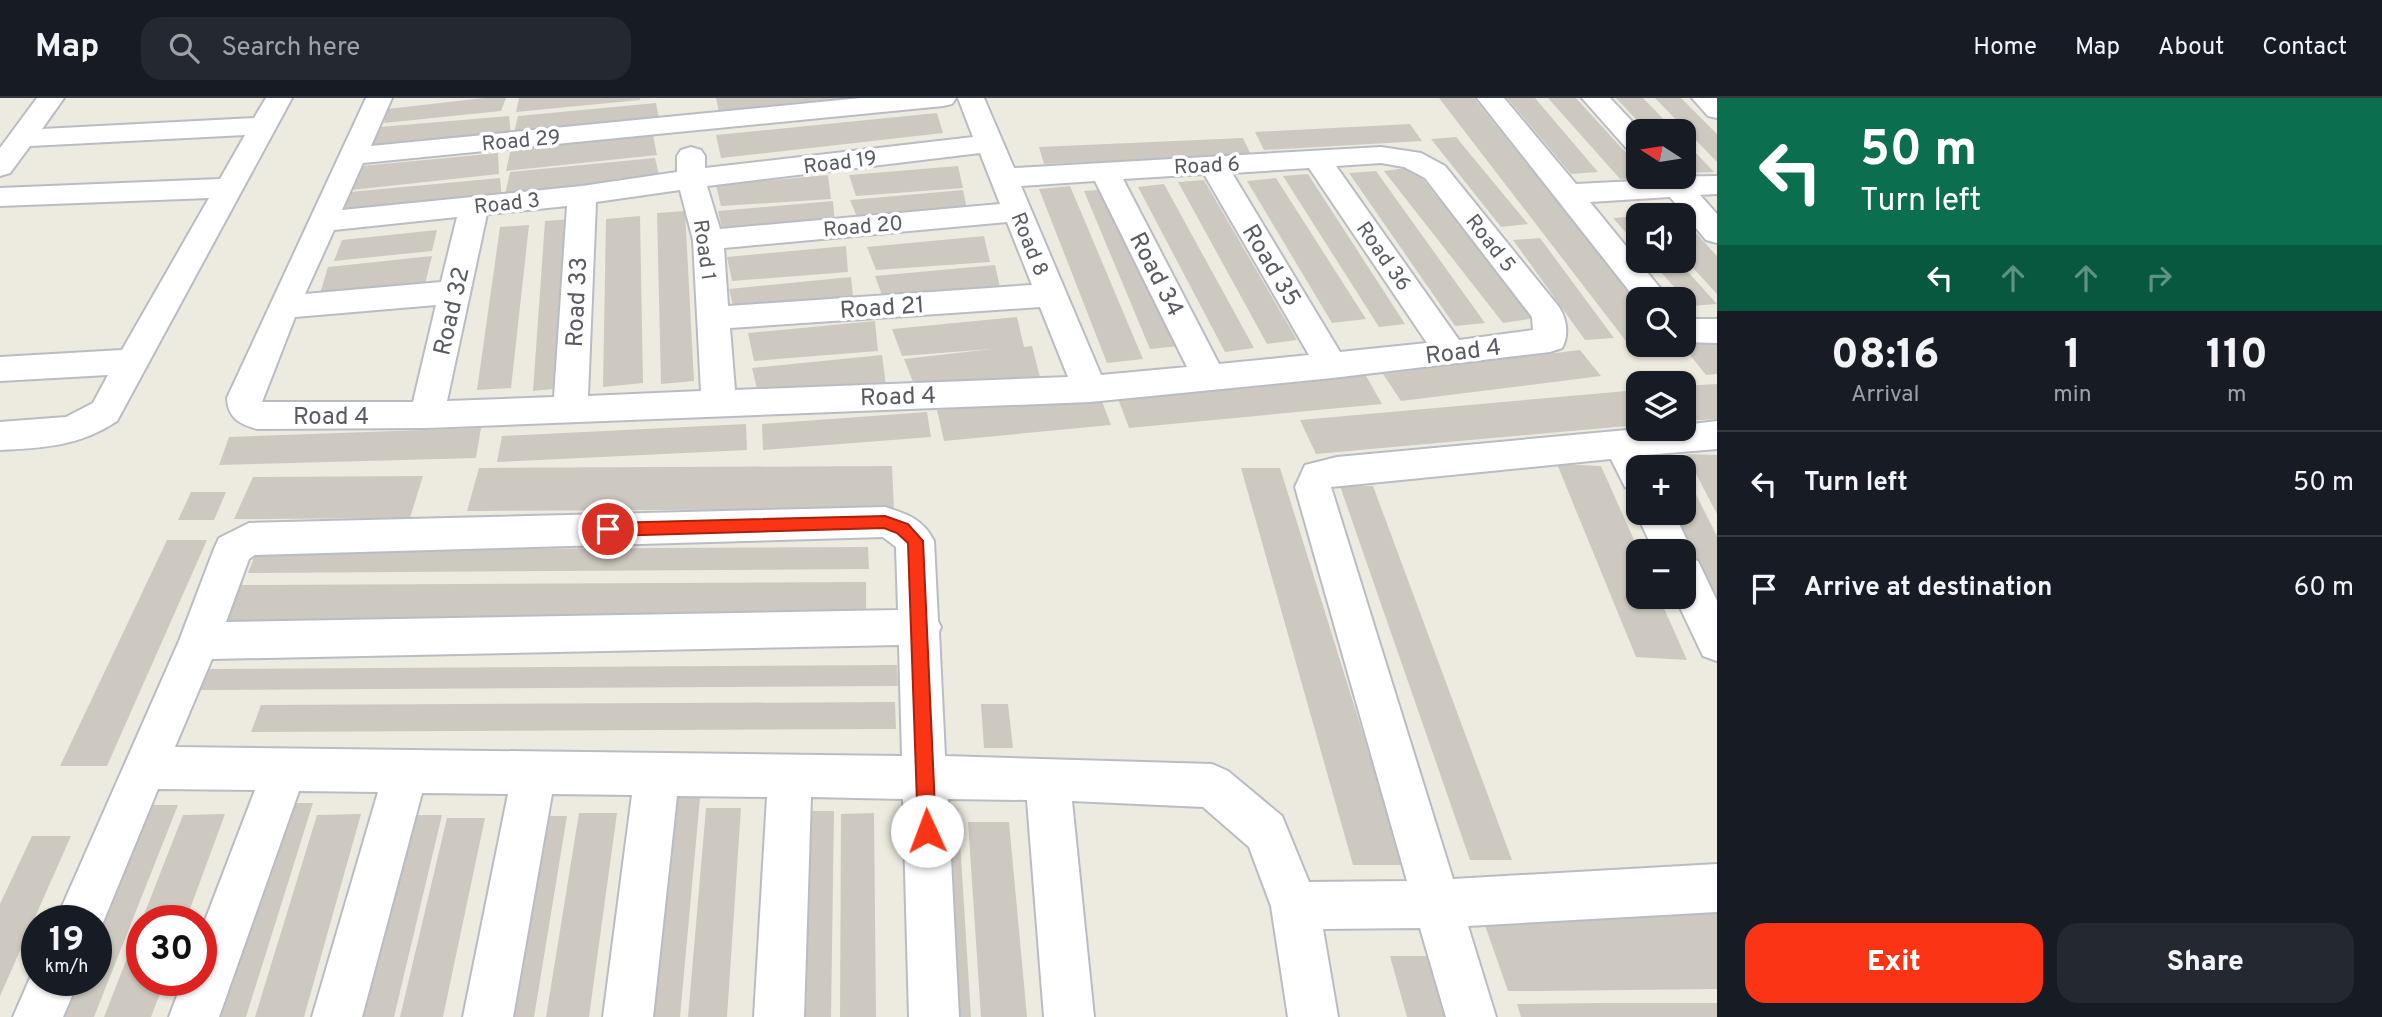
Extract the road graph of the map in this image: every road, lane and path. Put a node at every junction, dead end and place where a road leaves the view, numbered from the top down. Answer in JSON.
{"nodes":[{"id":1,"x":51,"y":98,"type":"edge"},
{"id":2,"x":279,"y":98,"type":"edge"},
{"id":3,"x":379,"y":98,"type":"edge"},
{"id":4,"x":943,"y":98,"type":"edge"},
{"id":5,"x":971,"y":98,"type":"edge"},
{"id":6,"x":1490,"y":98,"type":"edge"},
{"id":7,"x":1595,"y":98,"type":"edge"},
{"id":8,"x":1704,"y":98,"type":"edge"},
{"id":9,"x":1717,"y":110,"type":"edge"},
{"id":10,"x":690,"y":111,"type":"edge"},
{"id":11,"x":264,"y":126,"type":"junction"},
{"id":12,"x":1626,"y":131,"type":"edge"},
{"id":13,"x":17,"y":132,"type":"edge"},
{"id":14,"x":989,"y":144,"type":"junction"},
{"id":15,"x":352,"y":156,"type":"junction"},
{"id":16,"x":1317,"y":159,"type":"junction"},
{"id":17,"x":1411,"y":159,"type":"joint"},
{"id":18,"x":1213,"y":165,"type":"junction"},
{"id":19,"x":0,"y":167,"type":"edge"},
{"id":20,"x":1105,"y":172,"type":"junction"},
{"id":21,"x":1003,"y":178,"type":"junction"},
{"id":22,"x":691,"y":179,"type":"junction"},
{"id":23,"x":1696,"y":184,"type":"edge"},
{"id":24,"x":1717,"y":186,"type":"edge"},
{"id":25,"x":1626,"y":187,"type":"edge"},
{"id":26,"x":229,"y":188,"type":"junction"},
{"id":27,"x":1680,"y":189,"type":"edge"},
{"id":28,"x":1569,"y":194,"type":"junction"},
{"id":29,"x":582,"y":195,"type":"junction"},
{"id":30,"x":0,"y":197,"type":"edge"},
{"id":31,"x":474,"y":207,"type":"junction"},
{"id":32,"x":1017,"y":212,"type":"junction"},
{"id":33,"x":323,"y":221,"type":"junction"},
{"id":34,"x":1717,"y":233,"type":"edge"},
{"id":35,"x":708,"y":240,"type":"junction"},
{"id":36,"x":1643,"y":287,"type":"edge"},
{"id":37,"x":455,"y":292,"type":"junction"},
{"id":38,"x":1051,"y":295,"type":"junction"},
{"id":39,"x":283,"y":307,"type":"junction"},
{"id":40,"x":713,"y":318,"type":"junction"},
{"id":41,"x":1696,"y":331,"type":"edge"},
{"id":42,"x":1717,"y":331,"type":"edge"},
{"id":43,"x":1550,"y":340,"type":"joint"},
{"id":44,"x":1451,"y":353,"type":"junction"},
{"id":45,"x":132,"y":362,"type":"junction"},
{"id":46,"x":1332,"y":366,"type":"junction"},
{"id":47,"x":0,"y":369,"type":"edge"},
{"id":48,"x":1209,"y":377,"type":"junction"},
{"id":49,"x":1090,"y":389,"type":"junction"},
{"id":50,"x":719,"y":403,"type":"junction"},
{"id":51,"x":570,"y":409,"type":"junction"},
{"id":52,"x":427,"y":415,"type":"junction"},
{"id":53,"x":1717,"y":435,"type":"edge"},
{"id":54,"x":0,"y":436,"type":"edge"},
{"id":55,"x":1622,"y":444,"type":"junction"},
{"id":56,"x":1627,"y":455,"type":"edge"},
{"id":57,"x":1696,"y":598,"type":"edge"},
{"id":58,"x":921,"y":627,"type":"junction"},
{"id":59,"x":200,"y":641,"type":"junction"},
{"id":60,"x":1717,"y":643,"type":"edge"},
{"id":61,"x":146,"y":768,"type":"junction"},
{"id":62,"x":285,"y":769,"type":"junction"},
{"id":63,"x":406,"y":771,"type":"junction"},
{"id":64,"x":534,"y":773,"type":"junction"},
{"id":65,"x":657,"y":774,"type":"junction"},
{"id":66,"x":790,"y":776,"type":"junction"},
{"id":67,"x":925,"y":778,"type":"junction"},
{"id":68,"x":1048,"y":779,"type":"junction"},
{"id":69,"x":1717,"y":888,"type":"edge"},
{"id":70,"x":1437,"y":904,"type":"junction"},
{"id":71,"x":87,"y":905,"type":"edge"},
{"id":72,"x":1295,"y":906,"type":"junction"},
{"id":73,"x":47,"y":996,"type":"edge"},
{"id":74,"x":38,"y":1017,"type":"edge"},
{"id":75,"x":194,"y":1017,"type":"edge"},
{"id":76,"x":337,"y":1017,"type":"edge"},
{"id":77,"x":488,"y":1017,"type":"edge"},
{"id":78,"x":628,"y":1017,"type":"edge"},
{"id":79,"x":779,"y":1017,"type":"edge"},
{"id":80,"x":934,"y":1017,"type":"edge"},
{"id":81,"x":1069,"y":1017,"type":"edge"},
{"id":82,"x":1313,"y":1017,"type":"edge"},
{"id":83,"x":1471,"y":1017,"type":"edge"}],
"edges":[{"from":1,"to":13,"type":"street"},
{"from":2,"to":11,"type":"street"},
{"from":3,"to":15,"type":"street"},
{"from":4,"to":10,"type":"street","name":"Road 29"},
{"from":5,"to":14,"type":"street","name":"Road 8"},
{"from":6,"to":28,"type":"street"},
{"from":7,"to":12,"type":"street"},
{"from":8,"to":9,"type":"street"},
{"from":10,"to":15,"type":"street","name":"Road 29"},
{"from":10,"to":22,"type":"street","name":"Road 1"},
{"from":11,"to":13,"type":"street"},
{"from":11,"to":26,"type":"street"},
{"from":13,"to":19,"type":"street"},
{"from":14,"to":21,"type":"street","name":"Road 8"},
{"from":14,"to":22,"type":"street","name":"Road 19"},
{"from":15,"to":33,"type":"street"},
{"from":16,"to":17,"type":"street","name":"Road 6"},
{"from":16,"to":18,"type":"street","name":"Road 6"},
{"from":16,"to":44,"type":"street","name":"Road 36"},
{"from":17,"to":43,"type":"street","name":"Road 5"},
{"from":18,"to":20,"type":"street","name":"Road 6"},
{"from":18,"to":46,"type":"street","name":"Road 35"},
{"from":20,"to":21,"type":"street","name":"Road 6"},
{"from":20,"to":48,"type":"street","name":"Road 34"},
{"from":21,"to":32,"type":"street","name":"Road 8"},
{"from":22,"to":29,"type":"street","name":"Road 3"},
{"from":22,"to":35,"type":"street","name":"Road 1"},
{"from":23,"to":24,"type":"street"},
{"from":25,"to":28,"type":"street"},
{"from":26,"to":30,"type":"street"},
{"from":26,"to":45,"type":"street"},
{"from":27,"to":34,"type":"street"},
{"from":28,"to":36,"type":"street"},
{"from":29,"to":31,"type":"street","name":"Road 3"},
{"from":29,"to":51,"type":"street","name":"Road 33"},
{"from":31,"to":33,"type":"street","name":"Road 3"},
{"from":31,"to":37,"type":"street","name":"Road 32"},
{"from":32,"to":35,"type":"street","name":"Road 20"},
{"from":32,"to":38,"type":"street","name":"Road 8"},
{"from":33,"to":39,"type":"street"},
{"from":35,"to":40,"type":"street","name":"Road 1"},
{"from":37,"to":39,"type":"street"},
{"from":37,"to":52,"type":"street","name":"Road 32"},
{"from":38,"to":40,"type":"street","name":"Road 21"},
{"from":38,"to":49,"type":"street","name":"Road 8"},
{"from":39,"to":52,"type":"street","name":"Road 4"},
{"from":40,"to":50,"type":"street","name":"Road 1"},
{"from":41,"to":42,"type":"street"},
{"from":43,"to":44,"type":"street","name":"Road 4"},
{"from":44,"to":46,"type":"street","name":"Road 4"},
{"from":45,"to":47,"type":"street"},
{"from":45,"to":54,"type":"street"},
{"from":46,"to":48,"type":"street","name":"Road 4"},
{"from":48,"to":49,"type":"street","name":"Road 4"},
{"from":49,"to":50,"type":"street","name":"Road 4"},
{"from":50,"to":51,"type":"street","name":"Road 4"},
{"from":51,"to":52,"type":"street","name":"Road 4"},
{"from":53,"to":55,"type":"street"},
{"from":55,"to":56,"type":"street"},
{"from":55,"to":70,"type":"street"},
{"from":57,"to":60,"type":"street"},
{"from":58,"to":59,"type":"street"},
{"from":58,"to":59,"type":"street"},
{"from":58,"to":67,"type":"street"},
{"from":59,"to":61,"type":"street"},
{"from":61,"to":62,"type":"street"},
{"from":61,"to":71,"type":"street"},
{"from":62,"to":63,"type":"street"},
{"from":62,"to":75,"type":"street"},
{"from":63,"to":64,"type":"street"},
{"from":63,"to":76,"type":"street"},
{"from":64,"to":65,"type":"street"},
{"from":64,"to":77,"type":"street"},
{"from":65,"to":66,"type":"street"},
{"from":65,"to":78,"type":"street"},
{"from":66,"to":67,"type":"street"},
{"from":66,"to":79,"type":"street"},
{"from":67,"to":68,"type":"street"},
{"from":67,"to":80,"type":"street"},
{"from":68,"to":72,"type":"street"},
{"from":68,"to":81,"type":"street"},
{"from":69,"to":70,"type":"street"},
{"from":70,"to":72,"type":"street"},
{"from":70,"to":83,"type":"street"},
{"from":72,"to":82,"type":"street"},
{"from":73,"to":74,"type":"street"}]}
